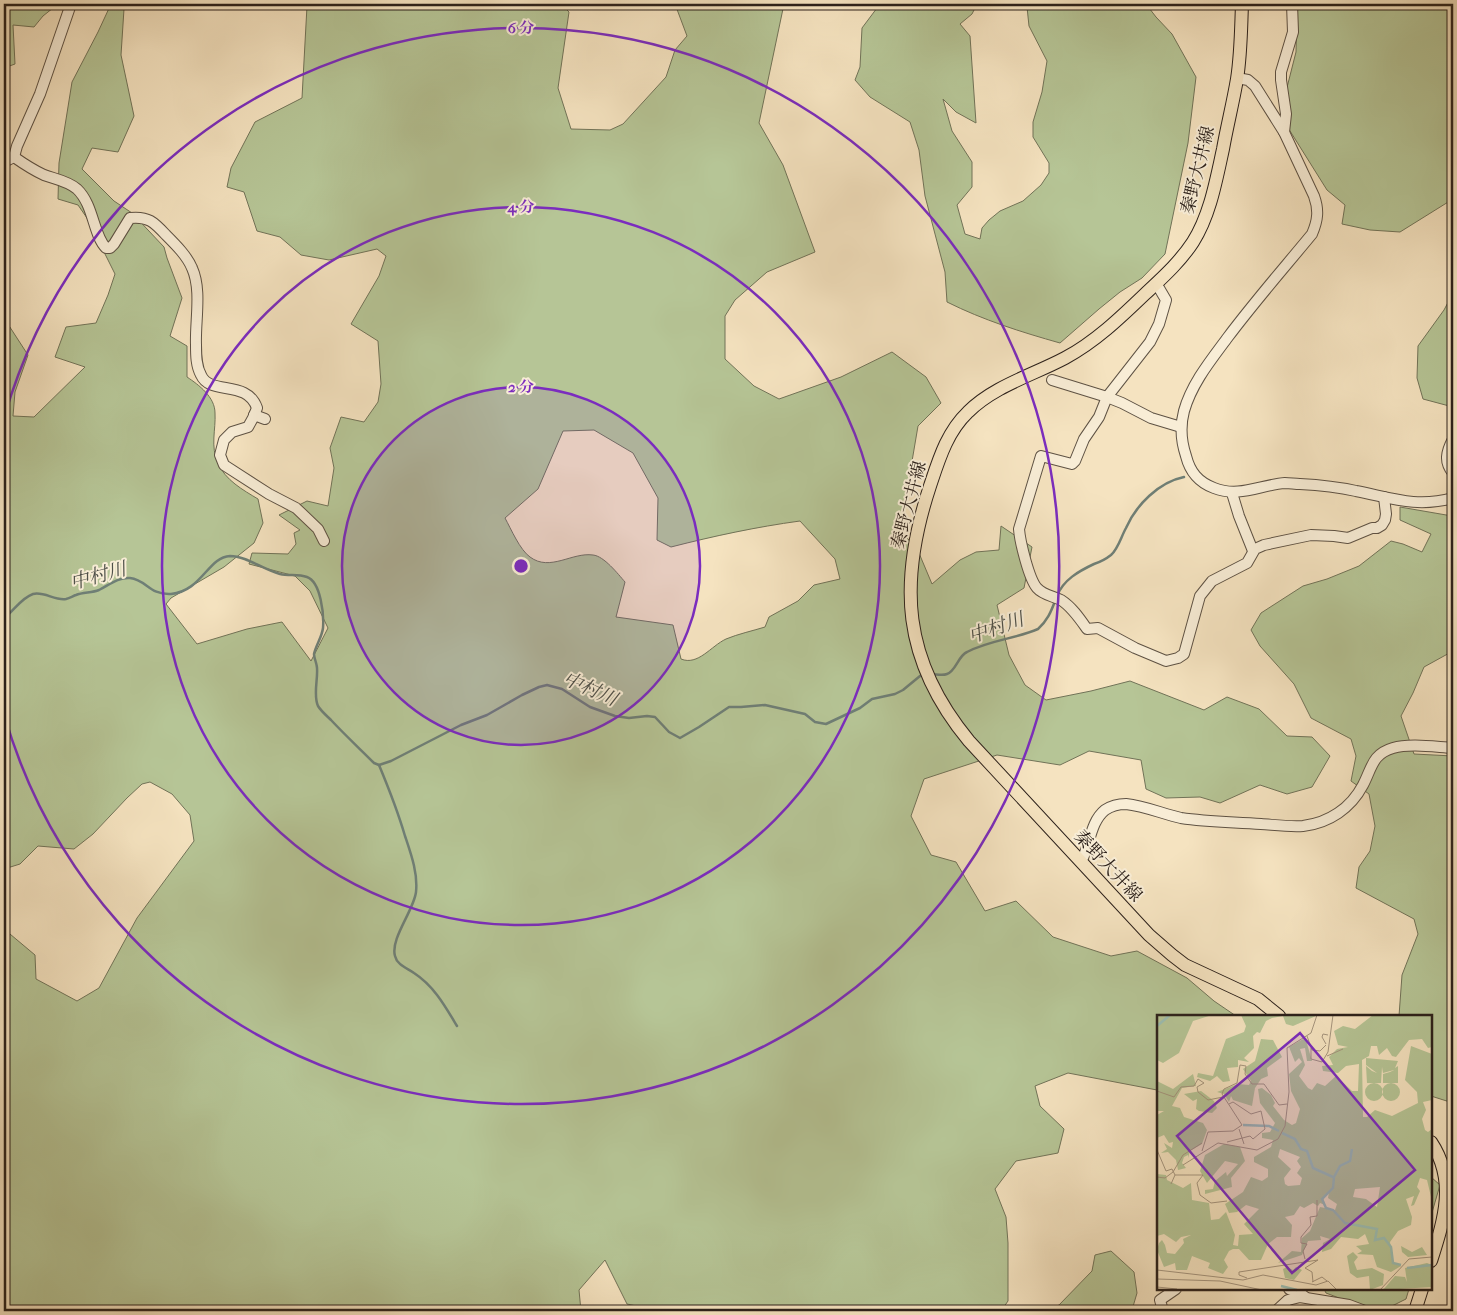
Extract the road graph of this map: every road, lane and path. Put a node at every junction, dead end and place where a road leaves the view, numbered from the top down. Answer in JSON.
{"nodes":[{"id":1,"x":71,"y":4,"type":"edge"},
{"id":2,"x":1242,"y":4,"type":"edge"},
{"id":3,"x":1292,"y":4,"type":"edge"},
{"id":4,"x":1237,"y":78,"type":"junction"},
{"id":5,"x":1284,"y":132,"type":"junction"},
{"id":6,"x":14,"y":157,"type":"junction"},
{"id":7,"x":4,"y":162,"type":"edge"},
{"id":8,"x":1156,"y":284,"type":"junction"},
{"id":9,"x":1052,"y":380,"type":"dead end"},
{"id":10,"x":1107,"y":397,"type":"junction"},
{"id":11,"x":254,"y":415,"type":"junction"},
{"id":12,"x":265,"y":419,"type":"dead end"},
{"id":13,"x":1181,"y":427,"type":"junction"},
{"id":14,"x":1453,"y":439,"type":"edge"},
{"id":15,"x":1453,"y":473,"type":"edge"},
{"id":16,"x":1232,"y":493,"type":"junction"},
{"id":17,"x":1384,"y":497,"type":"junction"},
{"id":18,"x":1453,"y":498,"type":"edge"},
{"id":19,"x":324,"y":541,"type":"dead end"},
{"id":20,"x":1253,"y":551,"type":"junction"},
{"id":21,"x":1453,"y":748,"type":"edge"},
{"id":22,"x":1081,"y":862,"type":"junction"},
{"id":23,"x":1278,"y":1015,"type":"edge"},
{"id":24,"x":1432,"y":1144,"type":"edge"},
{"id":25,"x":1432,"y":1258,"type":"edge"},
{"id":26,"x":1175,"y":1290,"type":"edge"},
{"id":27,"x":1292,"y":1290,"type":"edge"},
{"id":28,"x":1422,"y":1290,"type":"edge"},
{"id":29,"x":1306,"y":1297,"type":"junction"},
{"id":30,"x":1163,"y":1311,"type":"edge"},
{"id":31,"x":1276,"y":1311,"type":"edge"},
{"id":32,"x":1365,"y":1311,"type":"edge"},
{"id":33,"x":1415,"y":1311,"type":"edge"}],
"edges":[{"from":1,"to":6,"type":"street"},
{"from":2,"to":4,"type":"main road","name":"秦野大井線"},
{"from":3,"to":5,"type":"street"},
{"from":4,"to":5,"type":"street"},
{"from":4,"to":8,"type":"main road","name":"秦野大井線"},
{"from":5,"to":13,"type":"street"},
{"from":6,"to":7,"type":"street"},
{"from":6,"to":11,"type":"street"},
{"from":8,"to":10,"type":"street"},
{"from":8,"to":22,"type":"main road","name":"秦野大井線"},
{"from":9,"to":10,"type":"street"},
{"from":10,"to":13,"type":"street"},
{"from":10,"to":20,"type":"street"},
{"from":11,"to":12,"type":"street"},
{"from":11,"to":19,"type":"street"},
{"from":13,"to":16,"type":"street"},
{"from":14,"to":15,"type":"street"},
{"from":16,"to":17,"type":"street"},
{"from":16,"to":20,"type":"street"},
{"from":17,"to":18,"type":"street"},
{"from":17,"to":20,"type":"street"},
{"from":21,"to":22,"type":"street"},
{"from":22,"to":23,"type":"main road","name":"秦野大井線"},
{"from":24,"to":25,"type":"main road"},
{"from":26,"to":30,"type":"street"},
{"from":27,"to":29,"type":"street"},
{"from":28,"to":33,"type":"main road"},
{"from":29,"to":31,"type":"street"},
{"from":29,"to":32,"type":"street"}]}
